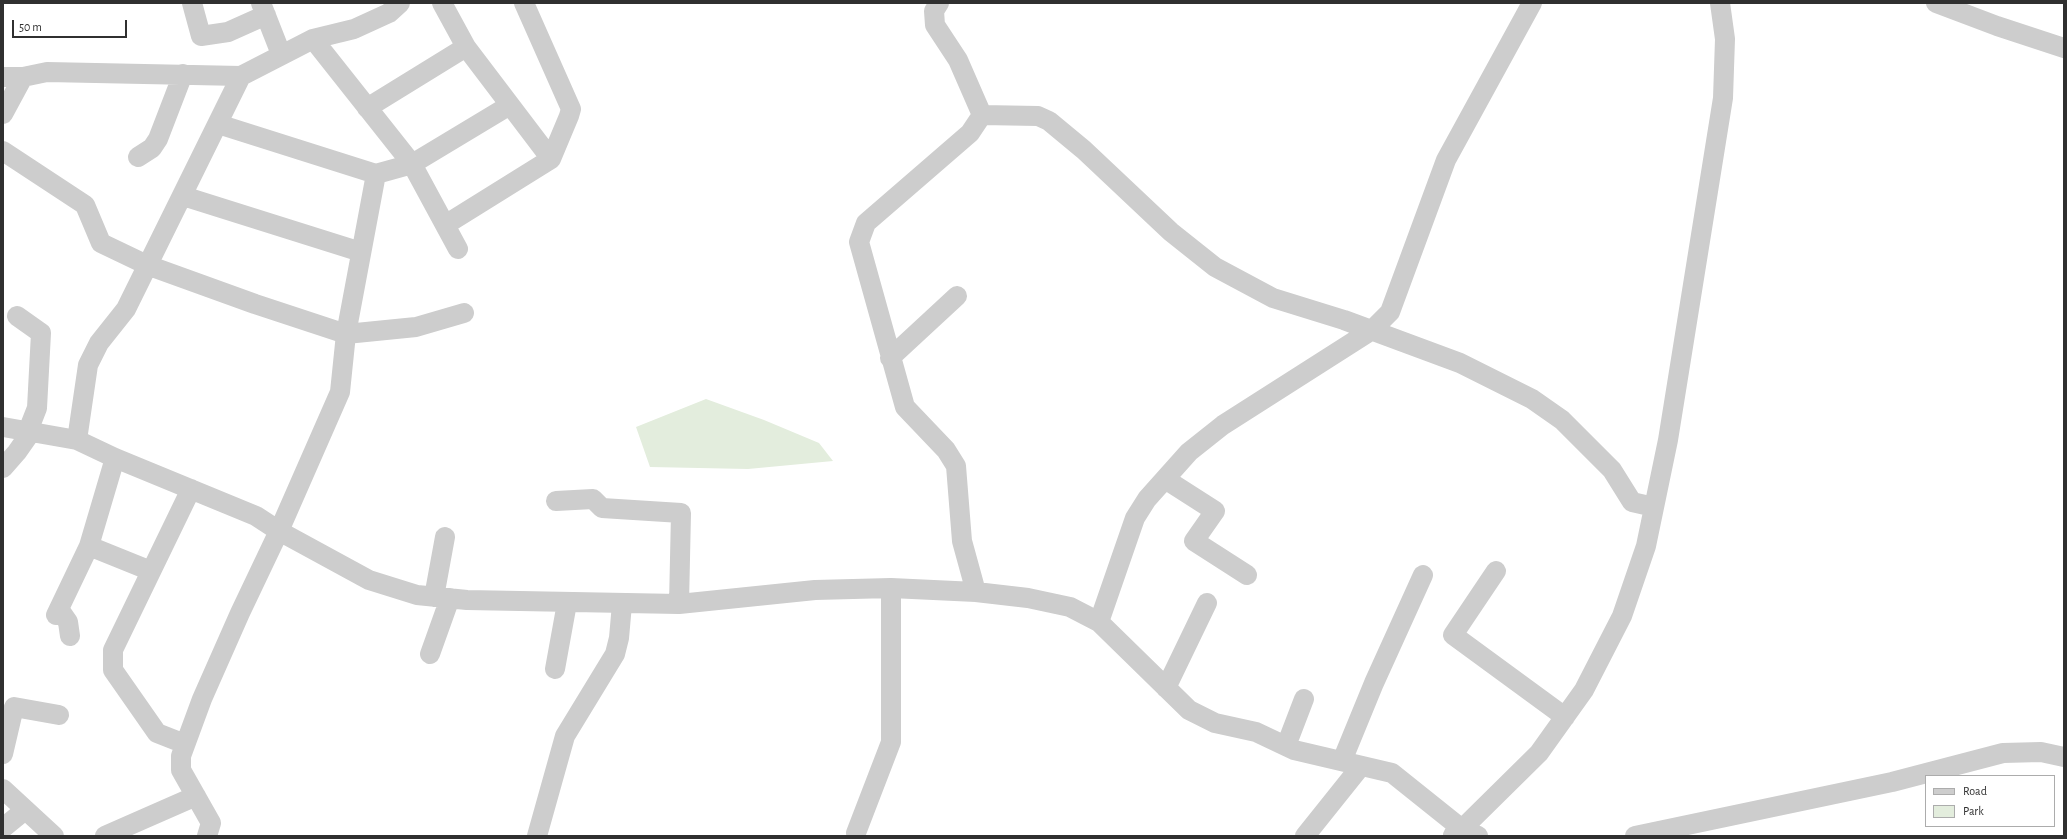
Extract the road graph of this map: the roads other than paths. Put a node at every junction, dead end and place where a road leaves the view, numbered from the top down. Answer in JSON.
{"nodes":[{"id":1,"x":192,"y":3,"type":"edge"},
{"id":2,"x":400,"y":3,"type":"edge"},
{"id":3,"x":442,"y":3,"type":"edge"},
{"id":4,"x":524,"y":3,"type":"edge"},
{"id":5,"x":939,"y":3,"type":"edge"},
{"id":6,"x":1532,"y":3,"type":"edge"},
{"id":7,"x":1720,"y":3,"type":"edge"},
{"id":8,"x":1936,"y":3,"type":"edge"},
{"id":9,"x":264,"y":9,"type":"edge"},
{"id":10,"x":313,"y":40,"type":"junction"},
{"id":11,"x":466,"y":47,"type":"junction"},
{"id":12,"x":2064,"y":48,"type":"edge"},
{"id":13,"x":281,"y":54,"type":"junction"},
{"id":14,"x":183,"y":74,"type":"junction"},
{"id":15,"x":241,"y":76,"type":"junction"},
{"id":16,"x":3,"y":77,"type":"edge"},
{"id":17,"x":23,"y":77,"type":"junction"},
{"id":18,"x":510,"y":106,"type":"junction"},
{"id":19,"x":367,"y":108,"type":"junction"},
{"id":20,"x":3,"y":114,"type":"edge"},
{"id":21,"x":982,"y":115,"type":"junction"},
{"id":22,"x":218,"y":124,"type":"junction"},
{"id":23,"x":3,"y":151,"type":"edge"},
{"id":24,"x":138,"y":157,"type":"dead end"},
{"id":25,"x":551,"y":159,"type":"junction"},
{"id":26,"x":412,"y":164,"type":"junction"},
{"id":27,"x":376,"y":174,"type":"junction"},
{"id":28,"x":183,"y":196,"type":"junction"},
{"id":29,"x":445,"y":225,"type":"junction"},
{"id":30,"x":458,"y":249,"type":"dead end"},
{"id":31,"x":361,"y":252,"type":"junction"},
{"id":32,"x":147,"y":265,"type":"junction"},
{"id":33,"x":957,"y":296,"type":"dead end"},
{"id":34,"x":464,"y":314,"type":"dead end"},
{"id":35,"x":17,"y":316,"type":"dead end"},
{"id":36,"x":1372,"y":330,"type":"junction"},
{"id":37,"x":346,"y":334,"type":"junction"},
{"id":38,"x":890,"y":358,"type":"junction"},
{"id":39,"x":3,"y":427,"type":"edge"},
{"id":40,"x":29,"y":432,"type":"junction"},
{"id":41,"x":77,"y":440,"type":"junction"},
{"id":42,"x":114,"y":458,"type":"junction"},
{"id":43,"x":3,"y":468,"type":"edge"},
{"id":44,"x":1165,"y":478,"type":"junction"},
{"id":45,"x":190,"y":489,"type":"junction"},
{"id":46,"x":556,"y":501,"type":"dead end"},
{"id":47,"x":1654,"y":507,"type":"junction"},
{"id":48,"x":279,"y":531,"type":"junction"},
{"id":49,"x":444,"y":537,"type":"dead end"},
{"id":50,"x":89,"y":546,"type":"junction"},
{"id":51,"x":151,"y":571,"type":"junction"},
{"id":52,"x":1496,"y":571,"type":"dead end"},
{"id":53,"x":1247,"y":575,"type":"dead end"},
{"id":54,"x":1423,"y":575,"type":"dead end"},
{"id":55,"x":891,"y":588,"type":"junction"},
{"id":56,"x":976,"y":592,"type":"junction"},
{"id":57,"x":442,"y":598,"type":"junction"},
{"id":58,"x":567,"y":603,"type":"junction"},
{"id":59,"x":1207,"y":603,"type":"dead end"},
{"id":60,"x":622,"y":604,"type":"junction"},
{"id":61,"x":679,"y":604,"type":"junction"},
{"id":62,"x":1099,"y":622,"type":"junction"},
{"id":63,"x":70,"y":636,"type":"dead end"},
{"id":64,"x":430,"y":654,"type":"dead end"},
{"id":65,"x":554,"y":669,"type":"dead end"},
{"id":66,"x":1166,"y":688,"type":"junction"},
{"id":67,"x":1304,"y":699,"type":"dead end"},
{"id":68,"x":59,"y":715,"type":"dead end"},
{"id":69,"x":1565,"y":717,"type":"junction"},
{"id":70,"x":185,"y":744,"type":"junction"},
{"id":71,"x":1286,"y":746,"type":"junction"},
{"id":72,"x":3,"y":754,"type":"edge"},
{"id":73,"x":2064,"y":757,"type":"edge"},
{"id":74,"x":1342,"y":761,"type":"junction"},
{"id":75,"x":1362,"y":766,"type":"junction"},
{"id":76,"x":3,"y":789,"type":"edge"},
{"id":77,"x":196,"y":796,"type":"junction"},
{"id":78,"x":25,"y":810,"type":"junction"},
{"id":79,"x":3,"y":828,"type":"edge"},
{"id":80,"x":856,"y":833,"type":"dead end"},
{"id":81,"x":1464,"y":834,"type":"edge"},
{"id":82,"x":54,"y":836,"type":"edge"},
{"id":83,"x":105,"y":836,"type":"edge"},
{"id":84,"x":208,"y":836,"type":"edge"},
{"id":85,"x":536,"y":836,"type":"edge"},
{"id":86,"x":1305,"y":836,"type":"edge"},
{"id":87,"x":1635,"y":836,"type":"edge"}],
"edges":[{"from":1,"to":9,"type":"street"},
{"from":2,"to":10,"type":"street"},
{"from":3,"to":11,"type":"street"},
{"from":4,"to":25,"type":"street"},
{"from":5,"to":21,"type":"street"},
{"from":6,"to":36,"type":"street"},
{"from":7,"to":47,"type":"street"},
{"from":8,"to":12,"type":"street"},
{"from":9,"to":13,"type":"street"},
{"from":10,"to":13,"type":"street"},
{"from":10,"to":19,"type":"street"},
{"from":11,"to":18,"type":"street"},
{"from":11,"to":19,"type":"street"},
{"from":13,"to":15,"type":"street"},
{"from":14,"to":15,"type":"street"},
{"from":14,"to":17,"type":"street"},
{"from":14,"to":24,"type":"street"},
{"from":15,"to":22,"type":"street"},
{"from":16,"to":17,"type":"street"},
{"from":17,"to":20,"type":"street"},
{"from":18,"to":25,"type":"street"},
{"from":18,"to":26,"type":"street"},
{"from":19,"to":26,"type":"street"},
{"from":21,"to":36,"type":"street"},
{"from":21,"to":38,"type":"street"},
{"from":22,"to":27,"type":"street"},
{"from":22,"to":28,"type":"street"},
{"from":23,"to":32,"type":"street"},
{"from":25,"to":29,"type":"street"},
{"from":26,"to":27,"type":"street"},
{"from":26,"to":29,"type":"street"},
{"from":27,"to":31,"type":"street"},
{"from":28,"to":31,"type":"street"},
{"from":28,"to":32,"type":"street"},
{"from":29,"to":30,"type":"street"},
{"from":31,"to":37,"type":"street"},
{"from":32,"to":37,"type":"street"},
{"from":32,"to":41,"type":"street"},
{"from":33,"to":38,"type":"street"},
{"from":34,"to":37,"type":"street"},
{"from":35,"to":40,"type":"street"},
{"from":36,"to":44,"type":"street"},
{"from":36,"to":47,"type":"street"},
{"from":37,"to":48,"type":"street"},
{"from":38,"to":56,"type":"street"},
{"from":39,"to":40,"type":"street"},
{"from":40,"to":41,"type":"street"},
{"from":40,"to":43,"type":"street"},
{"from":41,"to":42,"type":"street"},
{"from":42,"to":45,"type":"street"},
{"from":42,"to":50,"type":"street"},
{"from":44,"to":53,"type":"street"},
{"from":44,"to":62,"type":"street"},
{"from":45,"to":48,"type":"street"},
{"from":45,"to":51,"type":"street"},
{"from":46,"to":61,"type":"street"},
{"from":47,"to":69,"type":"street"},
{"from":48,"to":57,"type":"street"},
{"from":48,"to":70,"type":"street"},
{"from":49,"to":57,"type":"street"},
{"from":50,"to":51,"type":"street"},
{"from":50,"to":63,"type":"street"},
{"from":51,"to":70,"type":"street"},
{"from":52,"to":69,"type":"street"},
{"from":54,"to":74,"type":"street"},
{"from":55,"to":56,"type":"street"},
{"from":55,"to":61,"type":"street"},
{"from":55,"to":80,"type":"street"},
{"from":56,"to":62,"type":"street"},
{"from":57,"to":58,"type":"street"},
{"from":57,"to":64,"type":"street"},
{"from":58,"to":60,"type":"street"},
{"from":58,"to":65,"type":"street"},
{"from":59,"to":66,"type":"street"},
{"from":60,"to":61,"type":"street"},
{"from":60,"to":85,"type":"street"},
{"from":62,"to":66,"type":"street"},
{"from":66,"to":71,"type":"street"},
{"from":67,"to":71,"type":"street"},
{"from":68,"to":72,"type":"street"},
{"from":69,"to":81,"type":"street"},
{"from":70,"to":77,"type":"street"},
{"from":71,"to":74,"type":"street"},
{"from":73,"to":87,"type":"street"},
{"from":74,"to":75,"type":"street"},
{"from":75,"to":81,"type":"street"},
{"from":75,"to":86,"type":"street"},
{"from":76,"to":78,"type":"street"},
{"from":77,"to":83,"type":"street"},
{"from":77,"to":84,"type":"street"},
{"from":78,"to":79,"type":"street"},
{"from":78,"to":82,"type":"street"}]}
